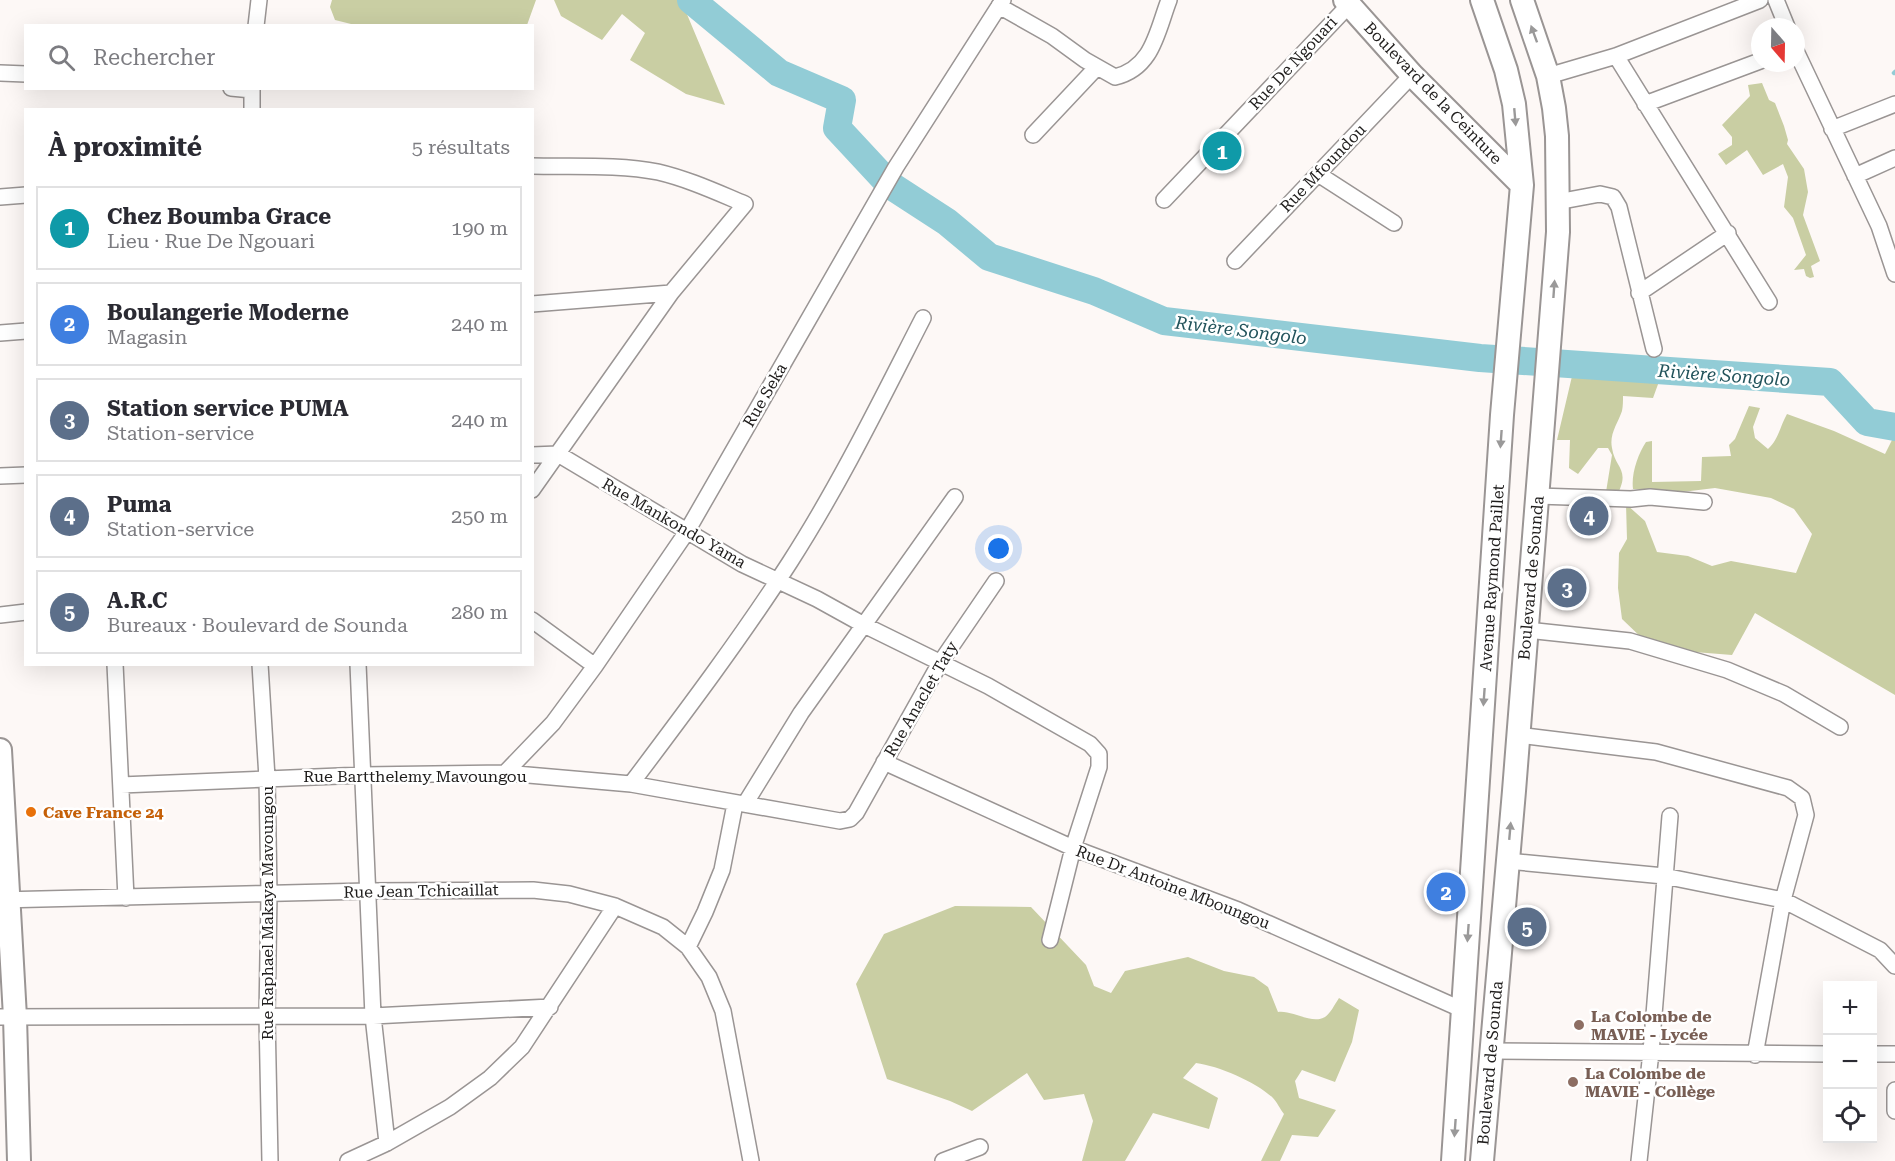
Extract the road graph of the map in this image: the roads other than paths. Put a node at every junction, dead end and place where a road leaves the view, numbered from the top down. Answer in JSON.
{"nodes":[{"id":1,"x":259,"y":0,"type":"edge"},
{"id":2,"x":1169,"y":0,"type":"edge"},
{"id":3,"x":1482,"y":0,"type":"edge"},
{"id":4,"x":1522,"y":0,"type":"edge"},
{"id":5,"x":1760,"y":0,"type":"edge"},
{"id":6,"x":1776,"y":0,"type":"edge"},
{"id":7,"x":1347,"y":2,"type":"edge"},
{"id":8,"x":1001,"y":3,"type":"edge"},
{"id":9,"x":1783,"y":18,"type":"edge"},
{"id":10,"x":256,"y":24,"type":"edge"},
{"id":11,"x":1616,"y":56,"type":"junction"},
{"id":12,"x":1751,"y":64,"type":"edge"},
{"id":13,"x":1097,"y":67,"type":"junction"},
{"id":14,"x":1805,"y":70,"type":"edge"},
{"id":15,"x":0,"y":73,"type":"edge"},
{"id":16,"x":24,"y":74,"type":"edge"},
{"id":17,"x":1412,"y":75,"type":"junction"},
{"id":18,"x":1548,"y":76,"type":"junction"},
{"id":19,"x":252,"y":90,"type":"edge"},
{"id":20,"x":1645,"y":104,"type":"junction"},
{"id":21,"x":1895,"y":104,"type":"edge"},
{"id":22,"x":252,"y":108,"type":"edge"},
{"id":23,"x":1832,"y":129,"type":"junction"},
{"id":24,"x":1033,"y":135,"type":"dead end"},
{"id":25,"x":1895,"y":158,"type":"edge"},
{"id":26,"x":534,"y":166,"type":"edge"},
{"id":27,"x":1318,"y":174,"type":"junction"},
{"id":28,"x":1855,"y":176,"type":"junction"},
{"id":29,"x":1522,"y":185,"type":"junction"},
{"id":30,"x":24,"y":195,"type":"edge"},
{"id":31,"x":0,"y":197,"type":"edge"},
{"id":32,"x":1164,"y":200,"type":"dead end"},
{"id":33,"x":1557,"y":202,"type":"junction"},
{"id":34,"x":1394,"y":224,"type":"dead end"},
{"id":35,"x":1728,"y":233,"type":"junction"},
{"id":36,"x":1235,"y":261,"type":"dead end"},
{"id":37,"x":1895,"y":274,"type":"edge"},
{"id":38,"x":671,"y":292,"type":"junction"},
{"id":39,"x":1639,"y":293,"type":"junction"},
{"id":40,"x":1769,"y":302,"type":"dead end"},
{"id":41,"x":534,"y":304,"type":"edge"},
{"id":42,"x":923,"y":318,"type":"dead end"},
{"id":43,"x":24,"y":331,"type":"edge"},
{"id":44,"x":0,"y":333,"type":"edge"},
{"id":45,"x":1654,"y":349,"type":"dead end"},
{"id":46,"x":558,"y":454,"type":"junction"},
{"id":47,"x":534,"y":456,"type":"edge"},
{"id":48,"x":24,"y":475,"type":"edge"},
{"id":49,"x":0,"y":476,"type":"edge"},
{"id":50,"x":534,"y":487,"type":"edge"},
{"id":51,"x":1537,"y":496,"type":"junction"},
{"id":52,"x":955,"y":497,"type":"dead end"},
{"id":53,"x":1704,"y":502,"type":"dead end"},
{"id":54,"x":686,"y":532,"type":"junction"},
{"id":55,"x":996,"y":581,"type":"dead end"},
{"id":56,"x":777,"y":582,"type":"junction"},
{"id":57,"x":24,"y":612,"type":"edge"},
{"id":58,"x":0,"y":615,"type":"edge"},
{"id":59,"x":534,"y":621,"type":"edge"},
{"id":60,"x":864,"y":625,"type":"junction"},
{"id":61,"x":1527,"y":630,"type":"junction"},
{"id":62,"x":939,"y":663,"type":"junction"},
{"id":63,"x":115,"y":666,"type":"edge"},
{"id":64,"x":260,"y":666,"type":"edge"},
{"id":65,"x":358,"y":666,"type":"edge"},
{"id":66,"x":595,"y":666,"type":"junction"},
{"id":67,"x":1840,"y":727,"type":"dead end"},
{"id":68,"x":1518,"y":735,"type":"junction"},
{"id":69,"x":0,"y":750,"type":"edge"},
{"id":70,"x":884,"y":762,"type":"junction"},
{"id":71,"x":505,"y":773,"type":"junction"},
{"id":72,"x":363,"y":775,"type":"junction"},
{"id":73,"x":267,"y":778,"type":"junction"},
{"id":74,"x":631,"y":784,"type":"junction"},
{"id":75,"x":121,"y":785,"type":"junction"},
{"id":76,"x":740,"y":804,"type":"junction"},
{"id":77,"x":1670,"y":816,"type":"dead end"},
{"id":78,"x":850,"y":819,"type":"joint"},
{"id":79,"x":1073,"y":848,"type":"junction"},
{"id":80,"x":1507,"y":861,"type":"junction"},
{"id":81,"x":1664,"y":876,"type":"junction"},
{"id":82,"x":368,"y":891,"type":"junction"},
{"id":83,"x":269,"y":894,"type":"junction"},
{"id":84,"x":126,"y":898,"type":"junction"},
{"id":85,"x":4,"y":900,"type":"edge"},
{"id":86,"x":1782,"y":900,"type":"junction"},
{"id":87,"x":615,"y":906,"type":"junction"},
{"id":88,"x":1050,"y":940,"type":"dead end"},
{"id":89,"x":688,"y":947,"type":"junction"},
{"id":90,"x":1895,"y":966,"type":"edge"},
{"id":91,"x":550,"y":1007,"type":"junction"},
{"id":92,"x":1463,"y":1010,"type":"junction"},
{"id":93,"x":267,"y":1016,"type":"junction"},
{"id":94,"x":373,"y":1016,"type":"junction"},
{"id":95,"x":7,"y":1017,"type":"edge"},
{"id":96,"x":1492,"y":1051,"type":"junction"},
{"id":97,"x":1651,"y":1052,"type":"junction"},
{"id":98,"x":1823,"y":1054,"type":"edge"},
{"id":99,"x":1877,"y":1054,"type":"edge"},
{"id":100,"x":1895,"y":1054,"type":"edge"},
{"id":101,"x":1755,"y":1055,"type":"junction"},
{"id":102,"x":1895,"y":1090,"type":"edge"},
{"id":103,"x":1895,"y":1111,"type":"edge"},
{"id":104,"x":387,"y":1143,"type":"junction"},
{"id":105,"x":980,"y":1147,"type":"dead end"},
{"id":106,"x":20,"y":1161,"type":"edge"},
{"id":107,"x":270,"y":1161,"type":"edge"},
{"id":108,"x":348,"y":1161,"type":"edge"},
{"id":109,"x":752,"y":1161,"type":"edge"},
{"id":110,"x":943,"y":1161,"type":"edge"},
{"id":111,"x":1453,"y":1161,"type":"edge"},
{"id":112,"x":1482,"y":1161,"type":"edge"},
{"id":113,"x":1639,"y":1161,"type":"edge"}],
"edges":[{"from":1,"to":10,"type":"street"},
{"from":2,"to":13,"type":"street"},
{"from":3,"to":29,"type":"main road","name":"Avenue Raymond Paillet","one_way":true},
{"from":18,"to":4,"type":"main road","name":"Boulevard de Sounda","one_way":true},
{"from":5,"to":11,"type":"street"},
{"from":6,"to":9,"type":"street"},
{"from":7,"to":17,"type":"main road","name":"Boulevard de la Ceinture"},
{"from":7,"to":32,"type":"street","name":"Rue De Ngouari"},
{"from":8,"to":13,"type":"street"},
{"from":8,"to":54,"type":"street","name":"Rue Seka"},
{"from":11,"to":18,"type":"street"},
{"from":11,"to":20,"type":"street"},
{"from":12,"to":20,"type":"street"},
{"from":13,"to":24,"type":"street"},
{"from":14,"to":23,"type":"street"},
{"from":15,"to":16,"type":"street"},
{"from":17,"to":27,"type":"street","name":"Rue Mfoundou"},
{"from":17,"to":29,"type":"main road","name":"Boulevard de la Ceinture"},
{"from":18,"to":33,"type":"main road","name":"Boulevard de Sounda"},
{"from":19,"to":22,"type":"street"},
{"from":20,"to":35,"type":"street"},
{"from":21,"to":23,"type":"street"},
{"from":23,"to":28,"type":"street"},
{"from":25,"to":28,"type":"street"},
{"from":26,"to":38,"type":"street"},
{"from":27,"to":34,"type":"street"},
{"from":27,"to":36,"type":"street","name":"Rue Mfoundou"},
{"from":28,"to":37,"type":"street"},
{"from":29,"to":92,"type":"main road","name":"Avenue Raymond Paillet","one_way":true},
{"from":30,"to":31,"type":"street"},
{"from":33,"to":39,"type":"street"},
{"from":51,"to":33,"type":"main road","name":"Boulevard de Sounda","one_way":true},
{"from":35,"to":39,"type":"street"},
{"from":35,"to":40,"type":"street"},
{"from":38,"to":41,"type":"street"},
{"from":38,"to":46,"type":"street"},
{"from":39,"to":45,"type":"street"},
{"from":42,"to":56,"type":"street"},
{"from":43,"to":44,"type":"street"},
{"from":46,"to":47,"type":"street"},
{"from":46,"to":50,"type":"street"},
{"from":46,"to":54,"type":"street","name":"Rue Mankondo Yama"},
{"from":48,"to":49,"type":"street"},
{"from":51,"to":53,"type":"street"},
{"from":51,"to":61,"type":"main road","name":"Boulevard de Sounda"},
{"from":52,"to":60,"type":"street"},
{"from":54,"to":56,"type":"street","name":"Rue Mankondo Yama"},
{"from":54,"to":66,"type":"street","name":"Rue Seka"},
{"from":55,"to":62,"type":"street","name":"Rue Anaclet Taty"},
{"from":56,"to":60,"type":"street","name":"Rue Mankondo Yama"},
{"from":56,"to":74,"type":"street"},
{"from":57,"to":58,"type":"street"},
{"from":59,"to":66,"type":"street"},
{"from":60,"to":62,"type":"street","name":"Rue Mankondo Yama"},
{"from":60,"to":76,"type":"street"},
{"from":61,"to":67,"type":"street"},
{"from":61,"to":68,"type":"main road","name":"Boulevard de Sounda"},
{"from":62,"to":70,"type":"street","name":"Rue Anaclet Taty"},
{"from":62,"to":79,"type":"street","name":"Rue Mankondo Yama"},
{"from":63,"to":75,"type":"street"},
{"from":64,"to":73,"type":"street","name":"Rue Raphael Makaya Mavoungou"},
{"from":65,"to":72,"type":"street"},
{"from":66,"to":71,"type":"street","name":"Rue Seka"},
{"from":80,"to":68,"type":"main road","name":"Boulevard de Sounda","one_way":true},
{"from":68,"to":86,"type":"street"},
{"from":69,"to":85,"type":"main road"},
{"from":70,"to":78,"type":"street","name":"Rue Anaclet Taty"},
{"from":70,"to":79,"type":"street","name":"Rue Dr Antoine Mboungou"},
{"from":71,"to":72,"type":"street","name":"Rue Bartthelemy Mavoungou"},
{"from":71,"to":74,"type":"street","name":"Rue Bartthelemy Mavoungou"},
{"from":72,"to":73,"type":"street","name":"Rue Bartthelemy Mavoungou"},
{"from":72,"to":82,"type":"street"},
{"from":73,"to":75,"type":"street","name":"Rue Bartthelemy Mavoungou"},
{"from":73,"to":83,"type":"street","name":"Rue Raphael Makaya Mavoungou"},
{"from":74,"to":76,"type":"street","name":"Rue Bartthelemy Mavoungou"},
{"from":75,"to":84,"type":"street"},
{"from":76,"to":78,"type":"street","name":"Rue Bartthelemy Mavoungou"},
{"from":76,"to":89,"type":"street"},
{"from":77,"to":81,"type":"street"},
{"from":79,"to":88,"type":"street"},
{"from":79,"to":92,"type":"street","name":"Rue Dr Antoine Mboungou"},
{"from":80,"to":81,"type":"street"},
{"from":80,"to":96,"type":"main road","name":"Boulevard de Sounda"},
{"from":81,"to":86,"type":"street"},
{"from":81,"to":97,"type":"street"},
{"from":82,"to":83,"type":"street","name":"Rue Jean Tchicaillat"},
{"from":82,"to":87,"type":"street","name":"Rue Jean Tchicaillat"},
{"from":82,"to":94,"type":"street"},
{"from":83,"to":84,"type":"street","name":"Rue Jean Tchicaillat"},
{"from":83,"to":93,"type":"street","name":"Rue Raphael Makaya Mavoungou"},
{"from":84,"to":85,"type":"street","name":"Rue Jean Tchicaillat"},
{"from":85,"to":95,"type":"main road"},
{"from":86,"to":90,"type":"street"},
{"from":86,"to":101,"type":"street"},
{"from":87,"to":89,"type":"street","name":"Rue Jean Tchicaillat"},
{"from":87,"to":91,"type":"street"},
{"from":89,"to":109,"type":"street","name":"Rue Jean Tchicaillat"},
{"from":91,"to":94,"type":"street"},
{"from":91,"to":104,"type":"street"},
{"from":92,"to":111,"type":"main road","name":"Avenue Raymond Paillet","one_way":true},
{"from":93,"to":94,"type":"street"},
{"from":93,"to":95,"type":"street"},
{"from":93,"to":107,"type":"street","name":"Rue Raphael Makaya Mavoungou"},
{"from":94,"to":104,"type":"street"},
{"from":95,"to":106,"type":"main road"},
{"from":96,"to":97,"type":"street"},
{"from":96,"to":112,"type":"main road","name":"Boulevard de Sounda"},
{"from":97,"to":101,"type":"street"},
{"from":97,"to":113,"type":"street"},
{"from":98,"to":101,"type":"street"},
{"from":99,"to":100,"type":"street"},
{"from":102,"to":103,"type":"street"},
{"from":104,"to":108,"type":"street"},
{"from":105,"to":110,"type":"street"}]}
